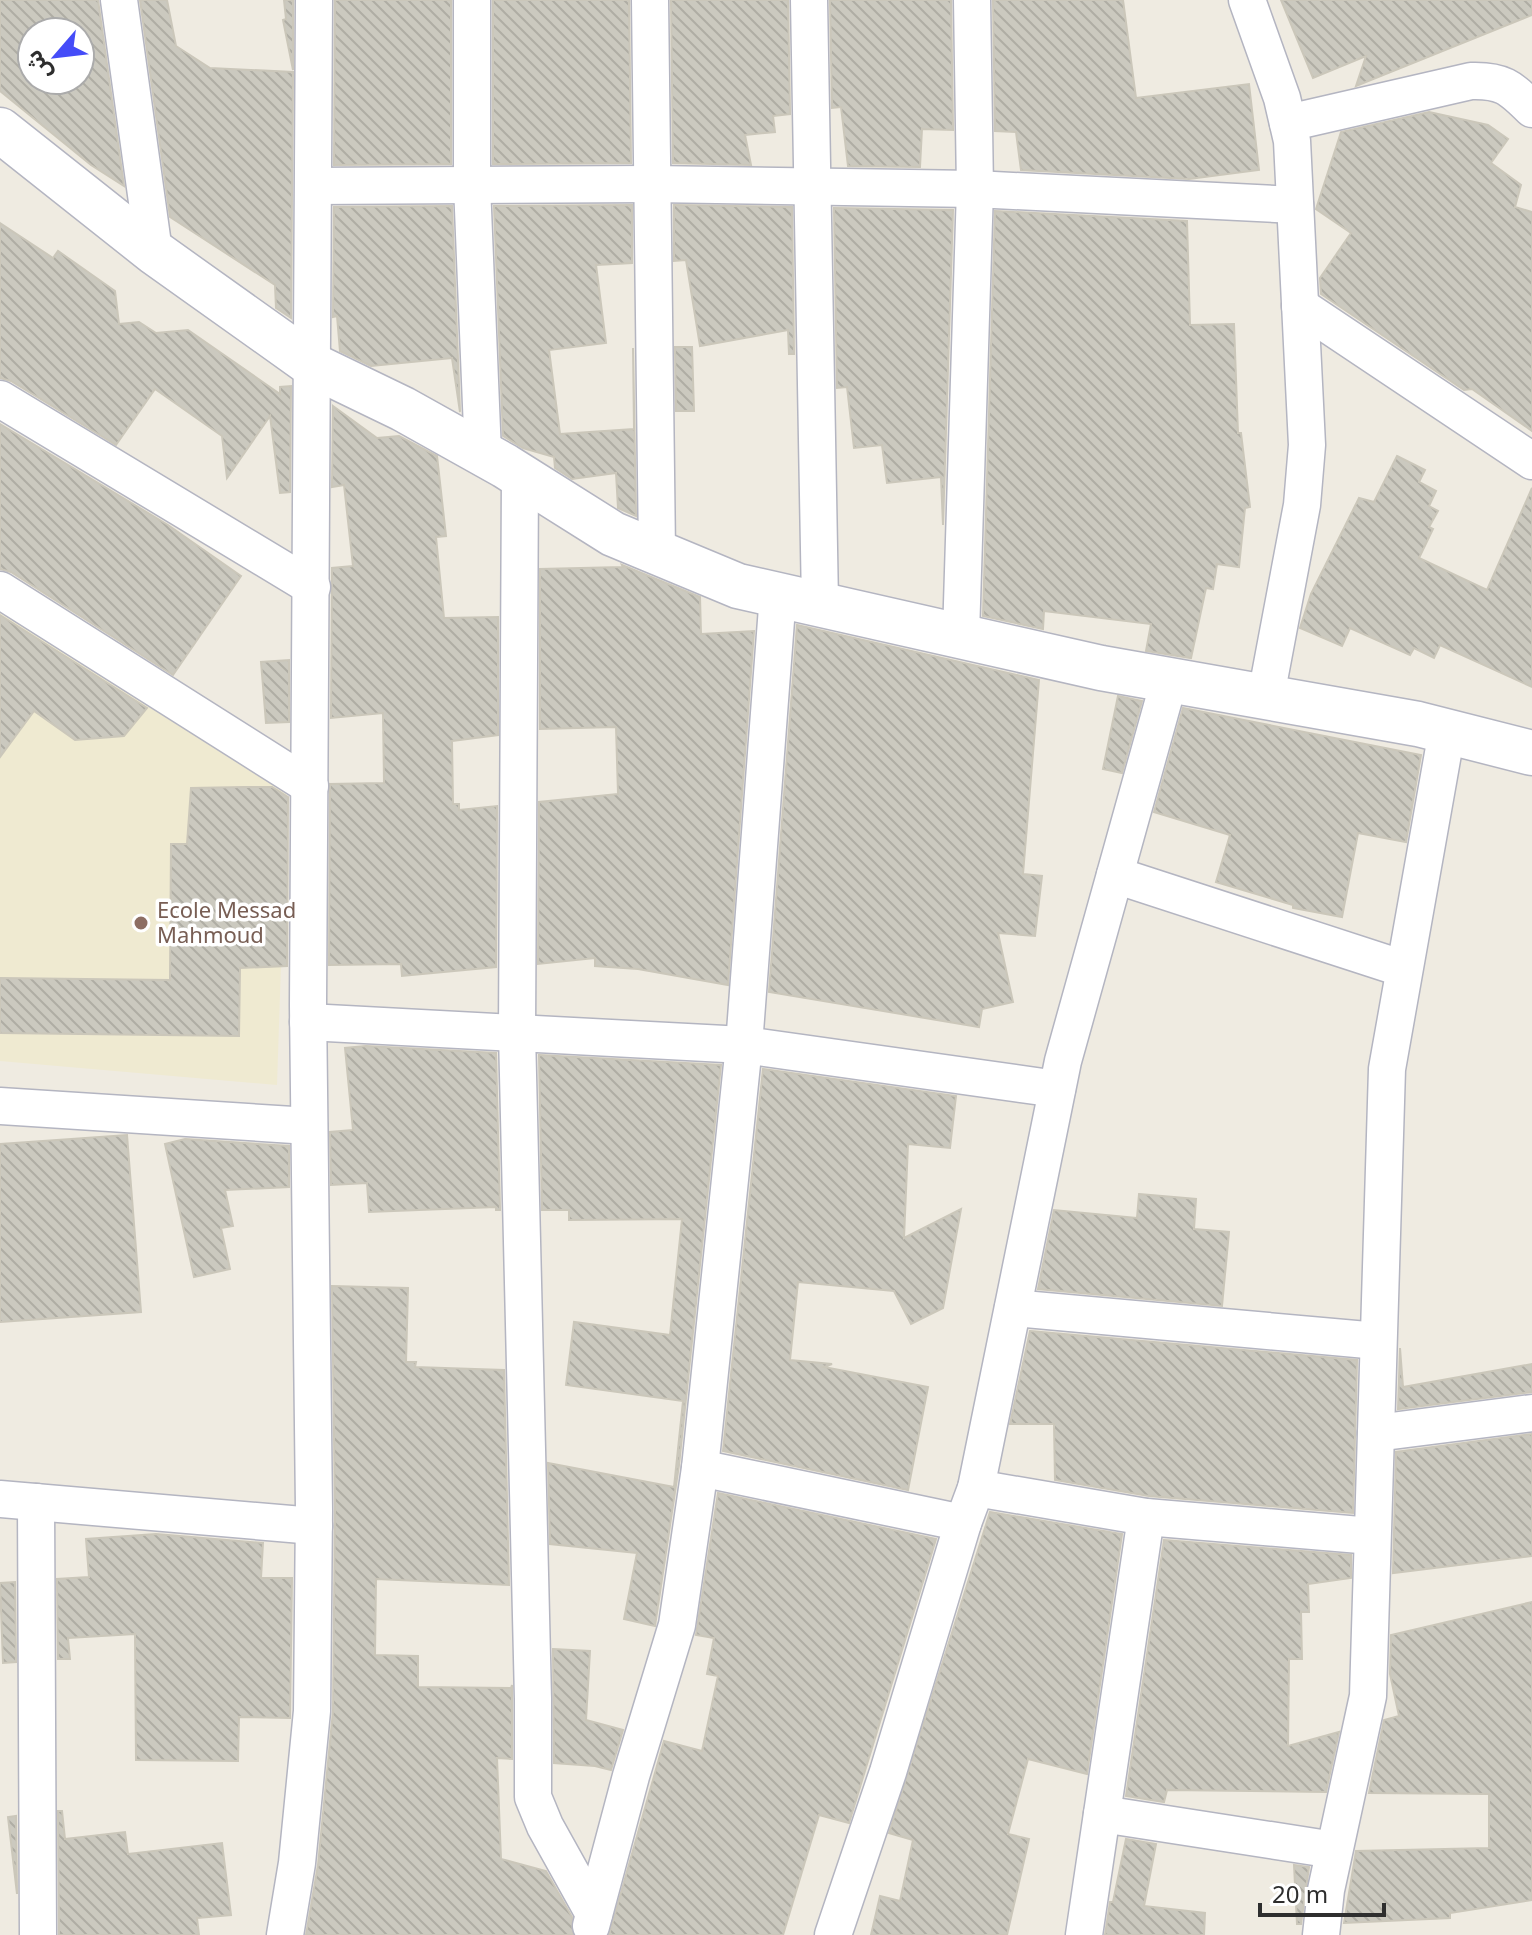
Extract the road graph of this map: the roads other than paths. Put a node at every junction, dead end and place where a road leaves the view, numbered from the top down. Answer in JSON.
{"nodes":[{"id":1,"x":119,"y":0,"type":"edge"},
{"id":2,"x":314,"y":0,"type":"edge"},
{"id":3,"x":472,"y":0,"type":"edge"},
{"id":4,"x":650,"y":0,"type":"edge"},
{"id":5,"x":809,"y":0,"type":"edge"},
{"id":6,"x":972,"y":0,"type":"edge"},
{"id":7,"x":1247,"y":0,"type":"edge"},
{"id":8,"x":1527,"y":95,"type":"edge"},
{"id":9,"x":1288,"y":123,"type":"junction"},
{"id":10,"x":0,"y":130,"type":"edge"},
{"id":11,"x":653,"y":184,"type":"junction"},
{"id":12,"x":472,"y":185,"type":"junction"},
{"id":13,"x":314,"y":186,"type":"junction"},
{"id":14,"x":813,"y":187,"type":"junction"},
{"id":15,"x":975,"y":189,"type":"junction"},
{"id":16,"x":1295,"y":205,"type":"junction"},
{"id":17,"x":154,"y":252,"type":"junction"},
{"id":18,"x":1300,"y":306,"type":"junction"},
{"id":19,"x":314,"y":366,"type":"junction"},
{"id":20,"x":0,"y":399,"type":"edge"},
{"id":21,"x":1532,"y":461,"type":"edge"},
{"id":22,"x":502,"y":465,"type":"junction"},
{"id":23,"x":657,"y":552,"type":"junction"},
{"id":24,"x":312,"y":587,"type":"junction"},
{"id":25,"x":0,"y":590,"type":"edge"},
{"id":26,"x":778,"y":594,"type":"junction"},
{"id":27,"x":820,"y":603,"type":"junction"},
{"id":28,"x":961,"y":635,"type":"junction"},
{"id":29,"x":1169,"y":681,"type":"junction"},
{"id":30,"x":1266,"y":696,"type":"junction"},
{"id":31,"x":1447,"y":731,"type":"junction"},
{"id":32,"x":1532,"y":753,"type":"edge"},
{"id":33,"x":310,"y":786,"type":"junction"},
{"id":34,"x":1115,"y":875,"type":"junction"},
{"id":35,"x":1404,"y":969,"type":"junction"},
{"id":36,"x":308,"y":1022,"type":"junction"},
{"id":37,"x":517,"y":1033,"type":"junction"},
{"id":38,"x":744,"y":1045,"type":"junction"},
{"id":39,"x":1057,"y":1089,"type":"junction"},
{"id":40,"x":0,"y":1106,"type":"edge"},
{"id":41,"x":309,"y":1126,"type":"junction"},
{"id":42,"x":1013,"y":1308,"type":"junction"},
{"id":43,"x":1378,"y":1341,"type":"junction"},
{"id":44,"x":1532,"y":1413,"type":"edge"},
{"id":45,"x":1376,"y":1433,"type":"junction"},
{"id":46,"x":700,"y":1468,"type":"junction"},
{"id":47,"x":976,"y":1488,"type":"junction"},
{"id":48,"x":0,"y":1499,"type":"edge"},
{"id":49,"x":36,"y":1502,"type":"junction"},
{"id":50,"x":1146,"y":1517,"type":"junction"},
{"id":51,"x":963,"y":1523,"type":"junction"},
{"id":52,"x":314,"y":1526,"type":"junction"},
{"id":53,"x":1372,"y":1536,"type":"junction"},
{"id":54,"x":1102,"y":1814,"type":"junction"},
{"id":55,"x":1334,"y":1850,"type":"junction"},
{"id":56,"x":591,"y":1924,"type":"edge"},
{"id":57,"x":38,"y":1935,"type":"edge"},
{"id":58,"x":285,"y":1935,"type":"edge"},
{"id":59,"x":833,"y":1935,"type":"edge"},
{"id":60,"x":1084,"y":1935,"type":"edge"},
{"id":61,"x":1321,"y":1935,"type":"edge"}],
"edges":[{"from":1,"to":17,"type":"street"},
{"from":2,"to":13,"type":"street"},
{"from":3,"to":12,"type":"street"},
{"from":4,"to":11,"type":"street"},
{"from":5,"to":14,"type":"street"},
{"from":6,"to":15,"type":"street"},
{"from":7,"to":9,"type":"street"},
{"from":8,"to":9,"type":"street"},
{"from":9,"to":16,"type":"street"},
{"from":10,"to":17,"type":"street"},
{"from":11,"to":12,"type":"street"},
{"from":11,"to":14,"type":"street"},
{"from":11,"to":23,"type":"street"},
{"from":12,"to":13,"type":"street"},
{"from":12,"to":22,"type":"street"},
{"from":13,"to":19,"type":"street"},
{"from":14,"to":15,"type":"street"},
{"from":14,"to":27,"type":"street"},
{"from":15,"to":16,"type":"street"},
{"from":15,"to":28,"type":"street"},
{"from":16,"to":18,"type":"street"},
{"from":17,"to":19,"type":"street"},
{"from":18,"to":21,"type":"street"},
{"from":18,"to":30,"type":"street"},
{"from":19,"to":22,"type":"street"},
{"from":19,"to":24,"type":"street"},
{"from":20,"to":24,"type":"street"},
{"from":22,"to":23,"type":"street"},
{"from":22,"to":37,"type":"street"},
{"from":23,"to":26,"type":"street"},
{"from":24,"to":33,"type":"street"},
{"from":25,"to":33,"type":"street"},
{"from":26,"to":27,"type":"street"},
{"from":26,"to":38,"type":"street"},
{"from":27,"to":28,"type":"street"},
{"from":28,"to":29,"type":"street"},
{"from":29,"to":30,"type":"street"},
{"from":29,"to":34,"type":"street"},
{"from":30,"to":31,"type":"street"},
{"from":31,"to":32,"type":"street"},
{"from":31,"to":35,"type":"street"},
{"from":33,"to":36,"type":"street"},
{"from":34,"to":35,"type":"street"},
{"from":34,"to":39,"type":"street"},
{"from":35,"to":43,"type":"street"},
{"from":36,"to":37,"type":"street"},
{"from":36,"to":41,"type":"street"},
{"from":37,"to":38,"type":"street"},
{"from":37,"to":56,"type":"street"},
{"from":38,"to":39,"type":"street"},
{"from":38,"to":46,"type":"street"},
{"from":39,"to":42,"type":"street"},
{"from":40,"to":41,"type":"street"},
{"from":41,"to":52,"type":"street"},
{"from":42,"to":43,"type":"street"},
{"from":42,"to":47,"type":"street"},
{"from":43,"to":45,"type":"street"},
{"from":44,"to":45,"type":"street"},
{"from":45,"to":53,"type":"street"},
{"from":46,"to":51,"type":"street"},
{"from":46,"to":56,"type":"street"},
{"from":47,"to":50,"type":"street"},
{"from":47,"to":51,"type":"street"},
{"from":48,"to":49,"type":"street"},
{"from":49,"to":52,"type":"street"},
{"from":49,"to":57,"type":"street"},
{"from":50,"to":53,"type":"street"},
{"from":50,"to":54,"type":"street"},
{"from":51,"to":59,"type":"street"},
{"from":52,"to":58,"type":"street"},
{"from":53,"to":55,"type":"street"},
{"from":54,"to":55,"type":"street"},
{"from":54,"to":60,"type":"street"},
{"from":55,"to":61,"type":"street"}]}
